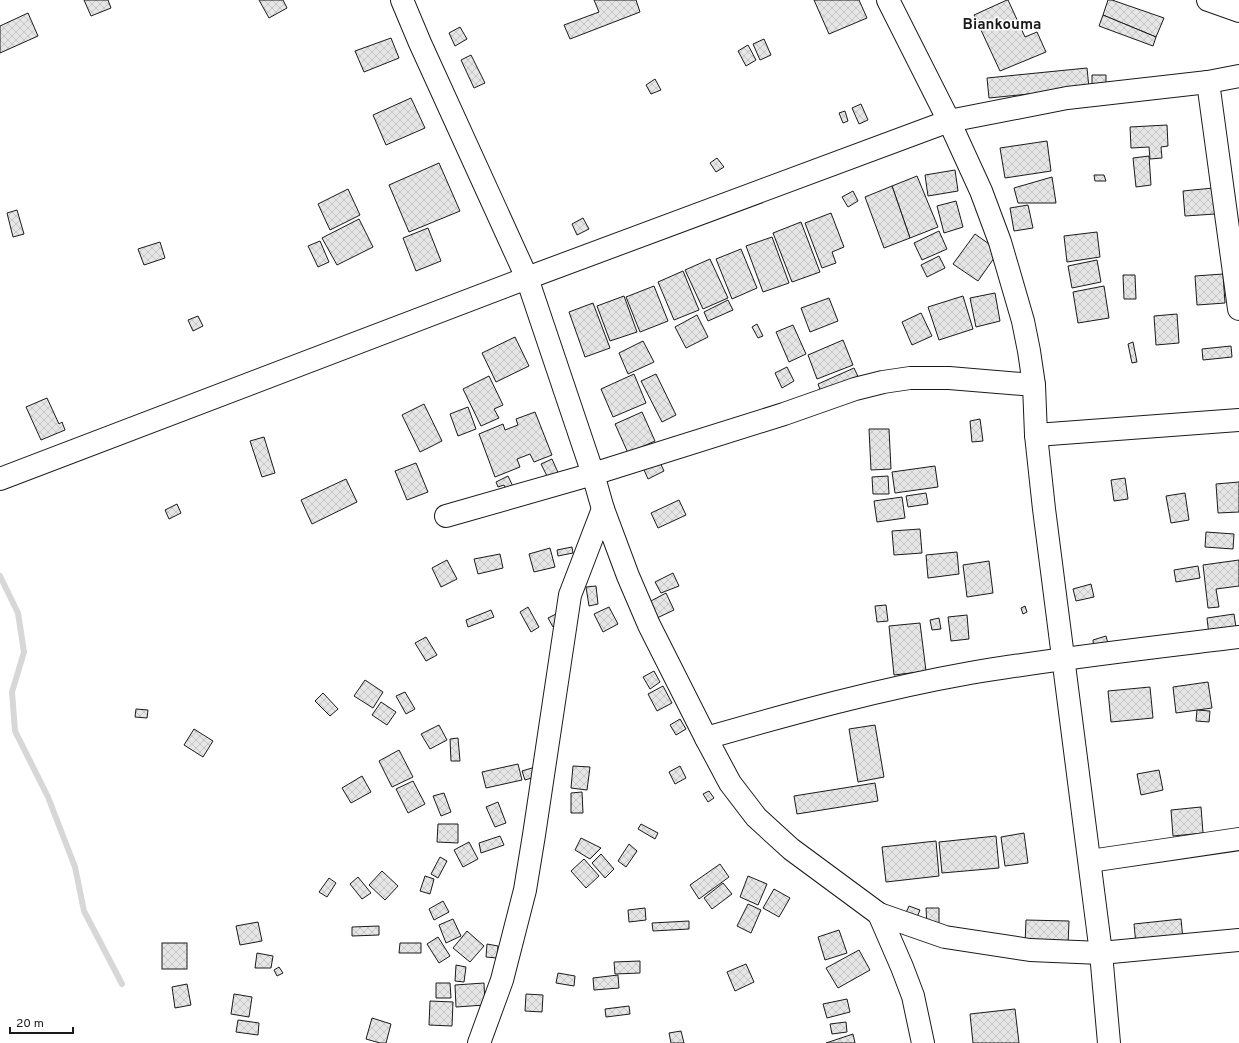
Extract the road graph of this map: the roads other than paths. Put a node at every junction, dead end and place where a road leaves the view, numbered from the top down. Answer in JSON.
{"nodes":[{"id":1,"x":402,"y":0,"type":"edge"},
{"id":2,"x":888,"y":0,"type":"edge"},
{"id":3,"x":1208,"y":0,"type":"edge"},
{"id":4,"x":1239,"y":11,"type":"edge"},
{"id":5,"x":1239,"y":76,"type":"edge"},
{"id":6,"x":1208,"y":82,"type":"junction"},
{"id":7,"x":949,"y":122,"type":"junction"},
{"id":8,"x":527,"y":278,"type":"junction"},
{"id":9,"x":1239,"y":309,"type":"edge"},
{"id":10,"x":1034,"y":385,"type":"junction"},
{"id":11,"x":1239,"y":420,"type":"edge"},
{"id":12,"x":1036,"y":435,"type":"junction"},
{"id":13,"x":593,"y":474,"type":"junction"},
{"id":14,"x":0,"y":479,"type":"edge"},
{"id":15,"x":603,"y":509,"type":"junction"},
{"id":16,"x":446,"y":516,"type":"dead end"},
{"id":17,"x":1239,"y":638,"type":"edge"},
{"id":18,"x":1062,"y":658,"type":"junction"},
{"id":19,"x":706,"y":738,"type":"junction"},
{"id":20,"x":1239,"y":839,"type":"edge"},
{"id":21,"x":1090,"y":861,"type":"junction"},
{"id":22,"x":879,"y":914,"type":"junction"},
{"id":23,"x":1239,"y":940,"type":"edge"},
{"id":24,"x":1101,"y":953,"type":"junction"},
{"id":25,"x":479,"y":1043,"type":"edge"},
{"id":26,"x":923,"y":1043,"type":"edge"},
{"id":27,"x":1109,"y":1043,"type":"edge"}],
"edges":[{"from":1,"to":8,"type":"street"},
{"from":2,"to":7,"type":"street"},
{"from":3,"to":4,"type":"street"},
{"from":5,"to":6,"type":"street"},
{"from":6,"to":7,"type":"street"},
{"from":6,"to":9,"type":"street"},
{"from":7,"to":8,"type":"street"},
{"from":7,"to":10,"type":"street"},
{"from":8,"to":13,"type":"street"},
{"from":8,"to":14,"type":"street"},
{"from":10,"to":12,"type":"street"},
{"from":10,"to":13,"type":"street"},
{"from":11,"to":12,"type":"street"},
{"from":12,"to":18,"type":"street"},
{"from":13,"to":15,"type":"street"},
{"from":13,"to":16,"type":"street"},
{"from":15,"to":19,"type":"street"},
{"from":15,"to":25,"type":"street"},
{"from":17,"to":18,"type":"street"},
{"from":18,"to":19,"type":"street"},
{"from":18,"to":21,"type":"street"},
{"from":19,"to":22,"type":"street"},
{"from":20,"to":21,"type":"street"},
{"from":21,"to":24,"type":"street"},
{"from":22,"to":24,"type":"street"},
{"from":22,"to":26,"type":"street"},
{"from":23,"to":24,"type":"street"},
{"from":24,"to":27,"type":"street"}]}
